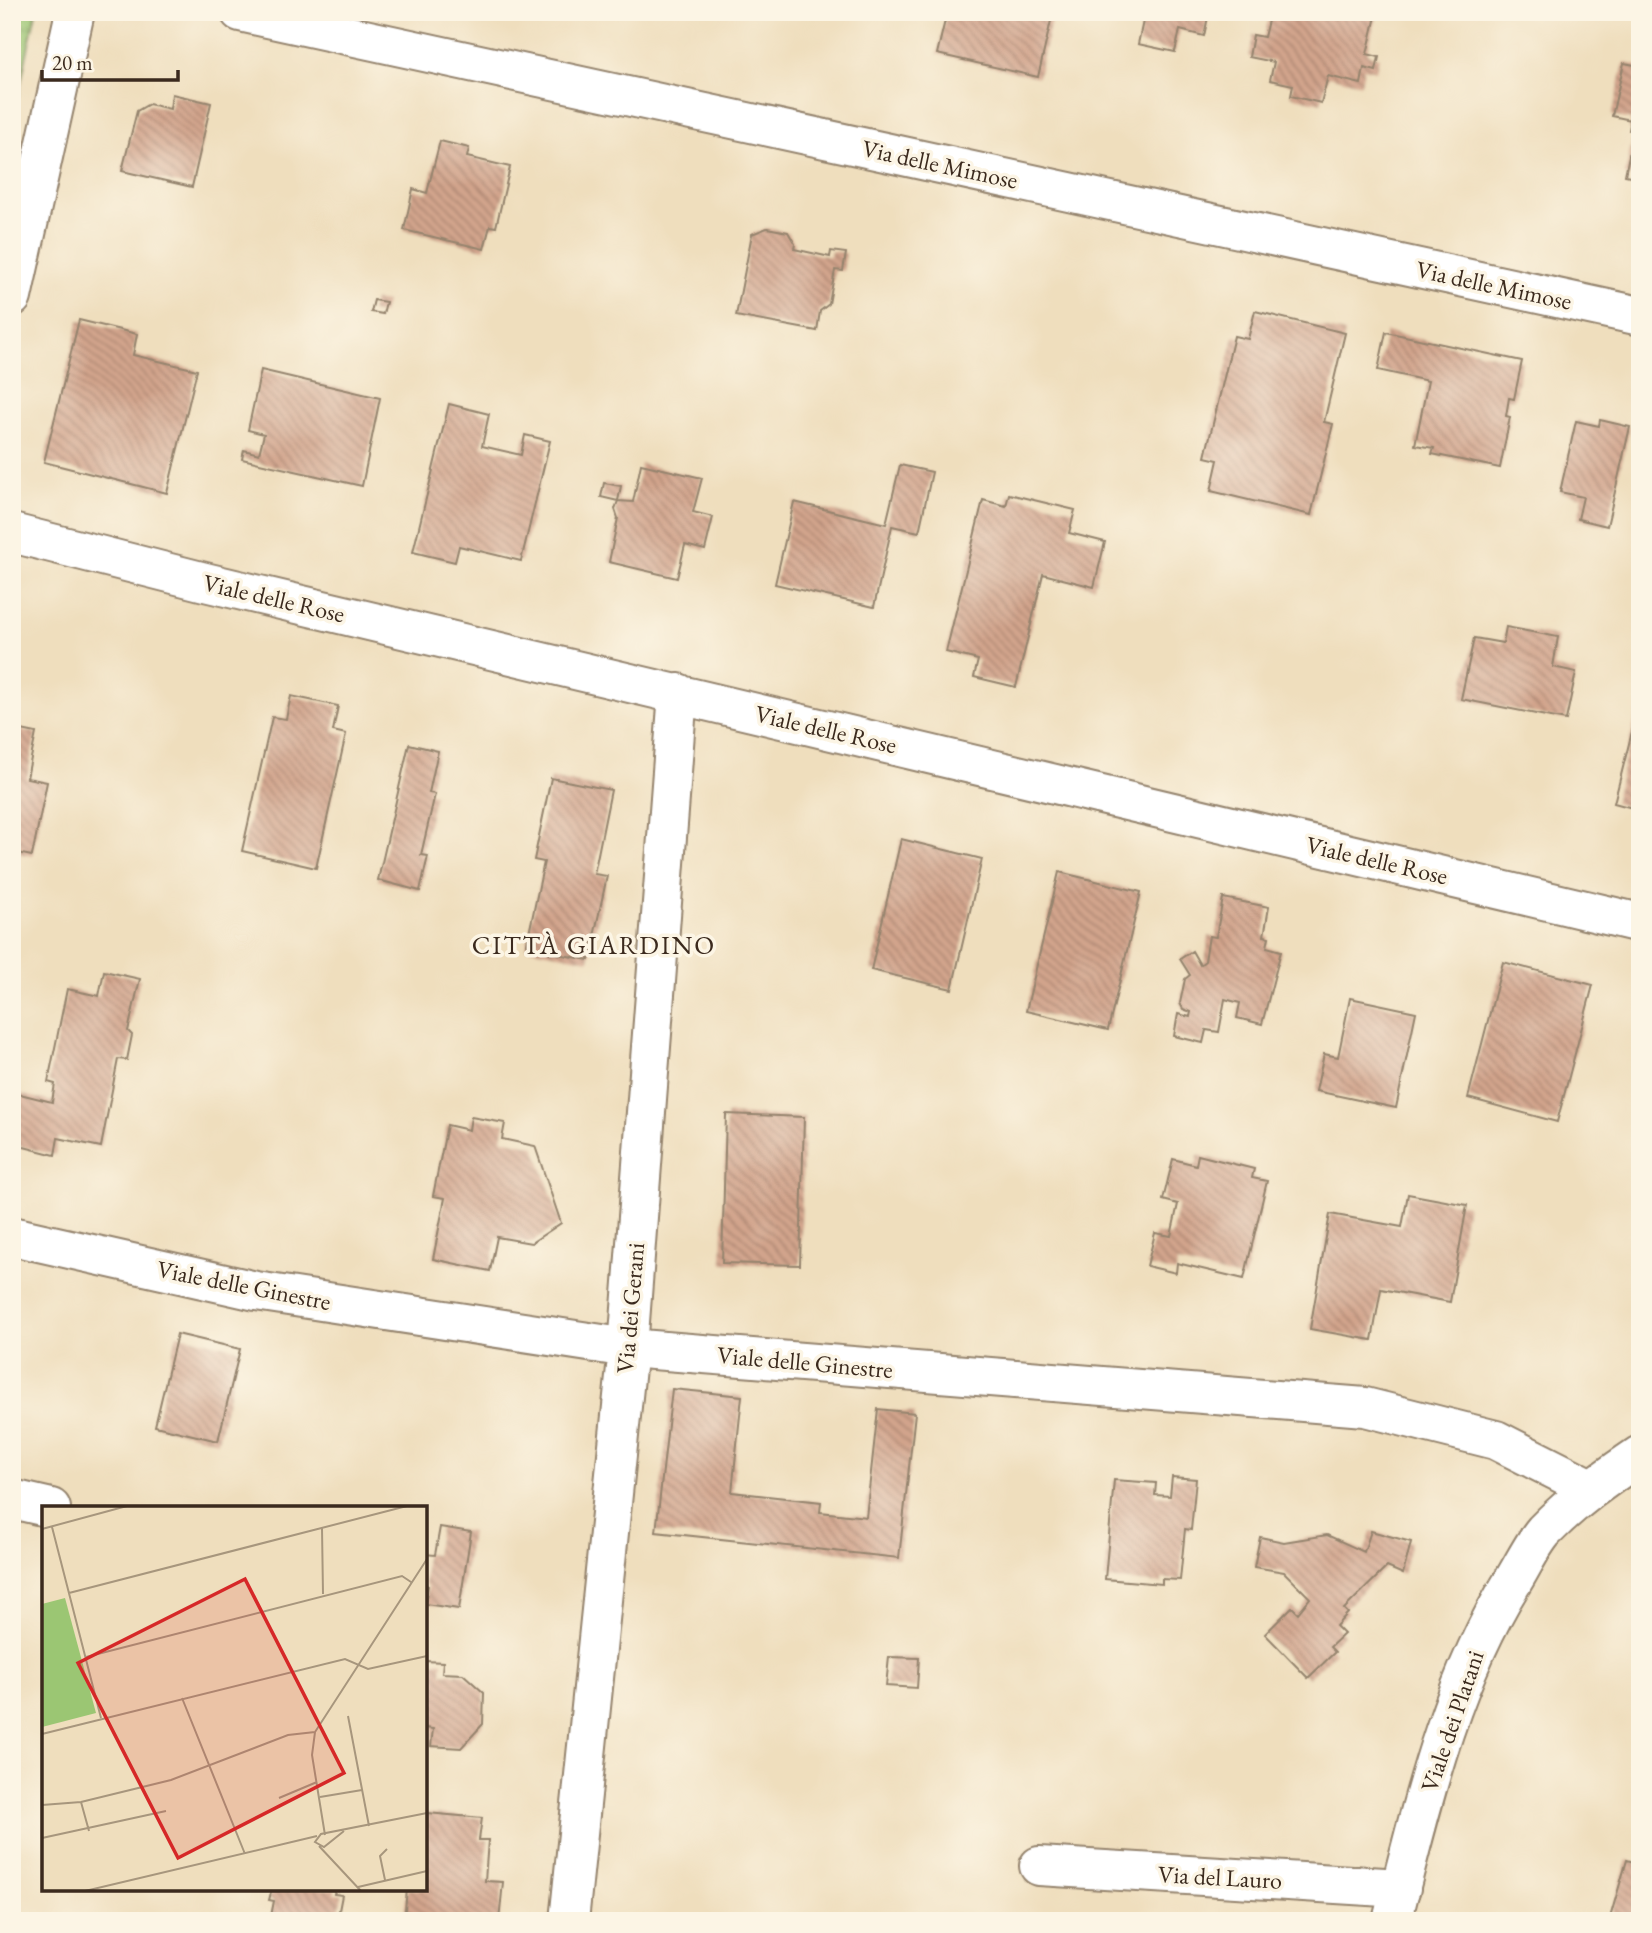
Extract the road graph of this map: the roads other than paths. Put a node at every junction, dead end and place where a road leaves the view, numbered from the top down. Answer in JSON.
{"nodes":[{"id":1,"x":75,"y":12,"type":"edge"},
{"id":2,"x":240,"y":12,"type":"edge"},
{"id":3,"x":12,"y":297,"type":"edge"},
{"id":4,"x":1640,"y":316,"type":"edge"},
{"id":5,"x":12,"y":533,"type":"edge"},
{"id":6,"x":678,"y":694,"type":"junction"},
{"id":7,"x":1640,"y":923,"type":"edge"},
{"id":8,"x":12,"y":1236,"type":"edge"},
{"id":9,"x":628,"y":1348,"type":"junction"},
{"id":10,"x":1640,"y":1455,"type":"edge"},
{"id":11,"x":1591,"y":1488,"type":"junction"},
{"id":12,"x":12,"y":1499,"type":"edge"},
{"id":13,"x":42,"y":1506,"type":"edge"},
{"id":14,"x":1039,"y":1866,"type":"dead end"},
{"id":15,"x":1396,"y":1904,"type":"edge"},
{"id":16,"x":569,"y":1921,"type":"edge"}],
"edges":[{"from":1,"to":3,"type":"street"},
{"from":2,"to":4,"type":"street","name":"Via delle Mimose"},
{"from":5,"to":6,"type":"street","name":"Viale delle Rose"},
{"from":6,"to":7,"type":"street","name":"Viale delle Rose"},
{"from":6,"to":9,"type":"street","name":"Via dei Gerani"},
{"from":8,"to":9,"type":"street","name":"Viale delle Ginestre"},
{"from":9,"to":11,"type":"street","name":"Viale delle Ginestre"},
{"from":9,"to":16,"type":"street","name":"Via dei Gerani"},
{"from":10,"to":11,"type":"street","name":"Viale dei Platani"},
{"from":11,"to":15,"type":"street","name":"Viale dei Platani"},
{"from":12,"to":13,"type":"street"},
{"from":14,"to":15,"type":"street","name":"Via del Lauro"}]}
